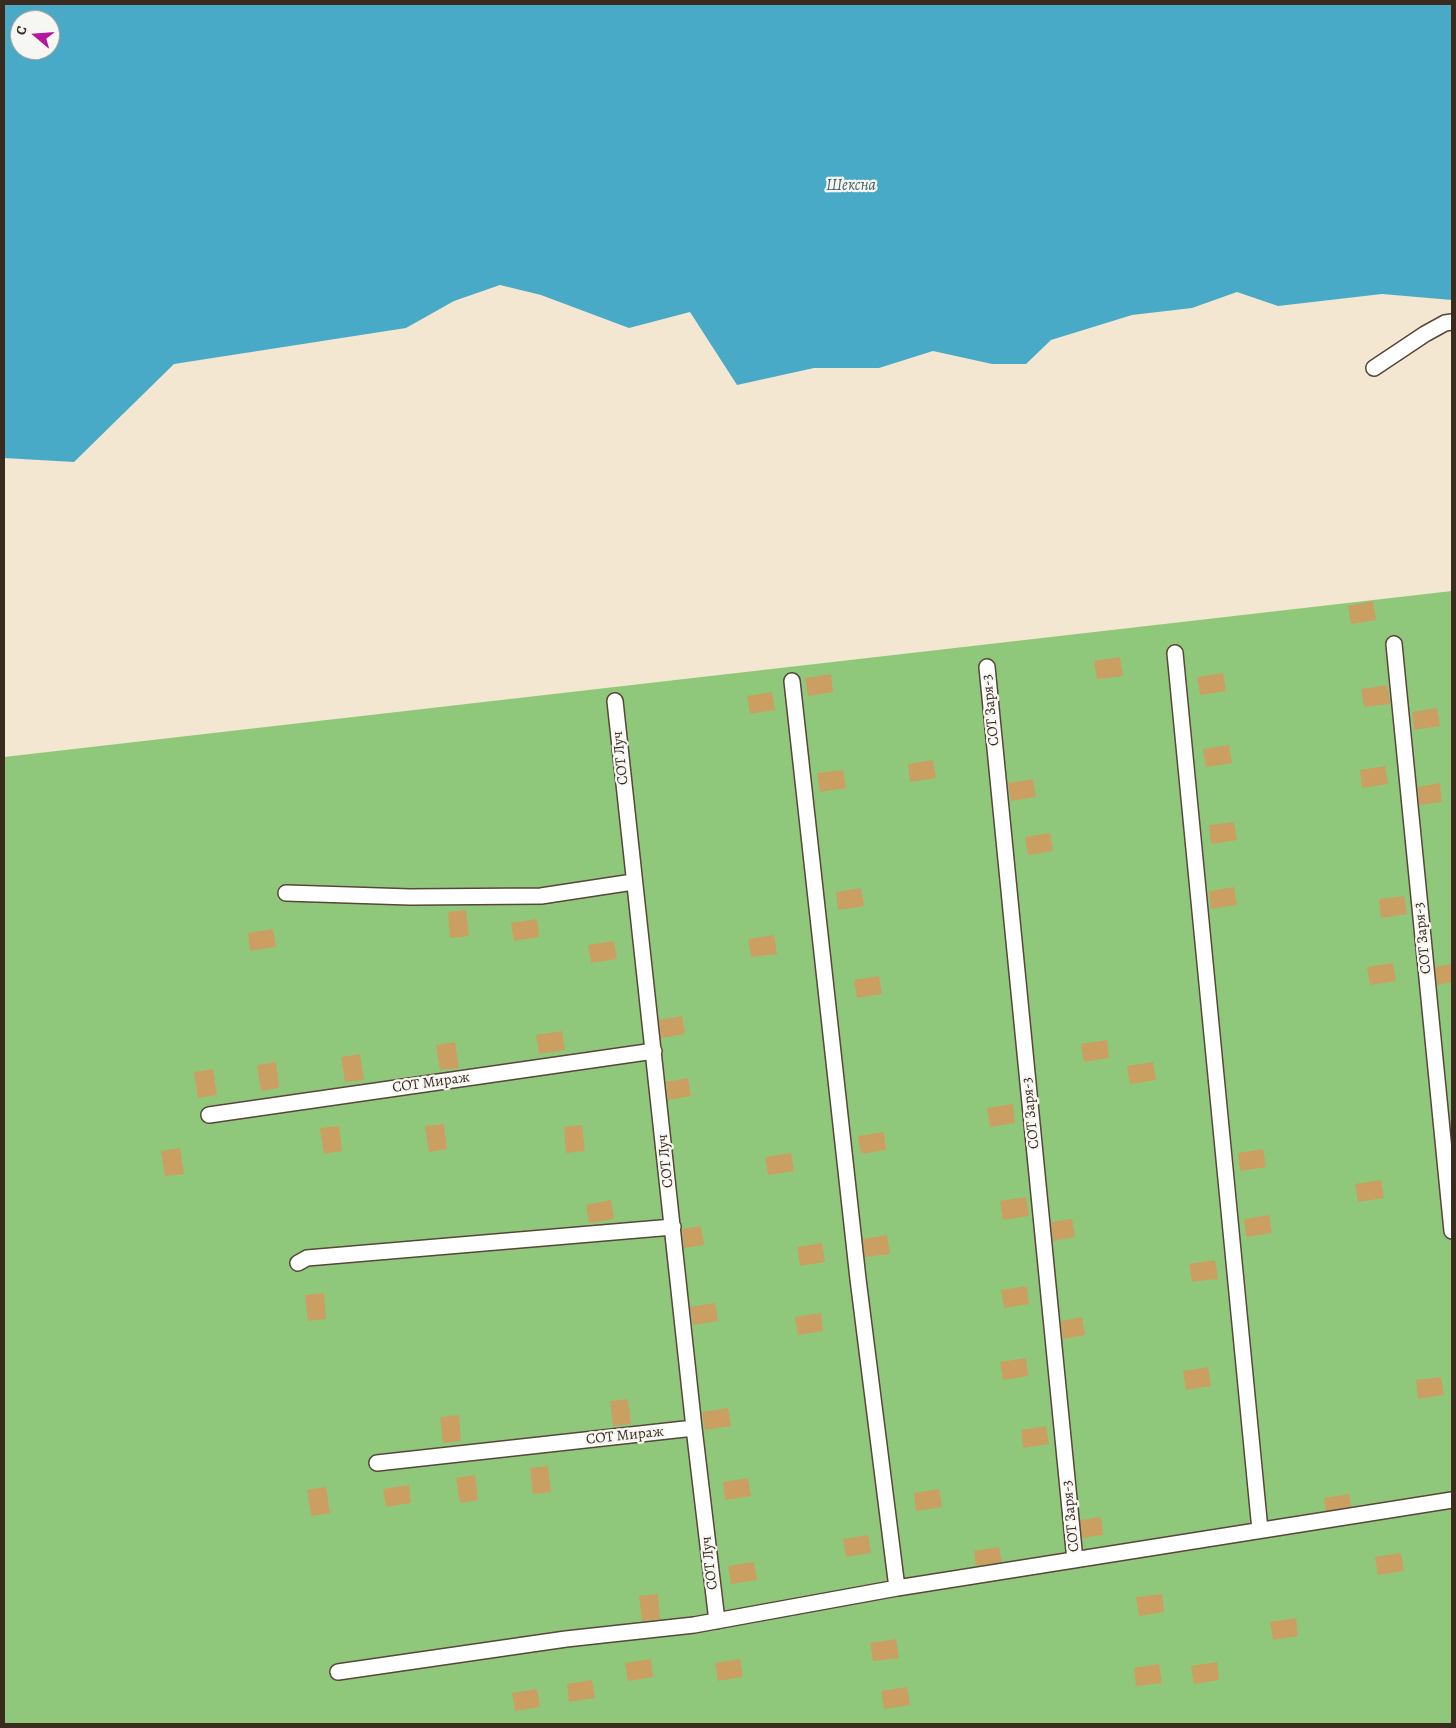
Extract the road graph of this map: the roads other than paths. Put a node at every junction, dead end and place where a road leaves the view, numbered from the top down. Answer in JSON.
{"nodes":[{"id":1,"x":1452,"y":322,"type":"edge"},
{"id":2,"x":1374,"y":368,"type":"dead end"},
{"id":3,"x":1394,"y":644,"type":"dead end"},
{"id":4,"x":1175,"y":654,"type":"dead end"},
{"id":5,"x":987,"y":667,"type":"dead end"},
{"id":6,"x":792,"y":681,"type":"dead end"},
{"id":7,"x":615,"y":701,"type":"dead end"},
{"id":8,"x":633,"y":882,"type":"junction"},
{"id":9,"x":286,"y":893,"type":"dead end"},
{"id":10,"x":654,"y":1051,"type":"junction"},
{"id":11,"x":209,"y":1115,"type":"dead end"},
{"id":12,"x":673,"y":1227,"type":"junction"},
{"id":13,"x":1452,"y":1231,"type":"edge"},
{"id":14,"x":298,"y":1263,"type":"dead end"},
{"id":15,"x":694,"y":1428,"type":"junction"},
{"id":16,"x":378,"y":1463,"type":"dead end"},
{"id":17,"x":1452,"y":1500,"type":"edge"},
{"id":18,"x":1260,"y":1530,"type":"junction"},
{"id":19,"x":1075,"y":1560,"type":"junction"},
{"id":20,"x":897,"y":1588,"type":"junction"},
{"id":21,"x":717,"y":1620,"type":"junction"},
{"id":22,"x":338,"y":1672,"type":"dead end"}],
"edges":[{"from":1,"to":2,"type":"street"},
{"from":3,"to":13,"type":"street","name":"СОТ Заря-3"},
{"from":4,"to":18,"type":"street"},
{"from":5,"to":19,"type":"street","name":"СОТ Заря-3"},
{"from":6,"to":20,"type":"street"},
{"from":7,"to":8,"type":"street","name":"СОТ Луч"},
{"from":8,"to":9,"type":"street"},
{"from":8,"to":10,"type":"street","name":"СОТ Луч"},
{"from":10,"to":11,"type":"street","name":"СОТ Мираж"},
{"from":10,"to":12,"type":"street","name":"СОТ Луч"},
{"from":12,"to":14,"type":"street"},
{"from":12,"to":15,"type":"street","name":"СОТ Луч"},
{"from":15,"to":16,"type":"street","name":"СОТ Мираж"},
{"from":15,"to":21,"type":"street","name":"СОТ Луч"},
{"from":17,"to":18,"type":"street"},
{"from":18,"to":19,"type":"street"},
{"from":19,"to":20,"type":"street"},
{"from":20,"to":21,"type":"street"},
{"from":21,"to":22,"type":"street"}]}
